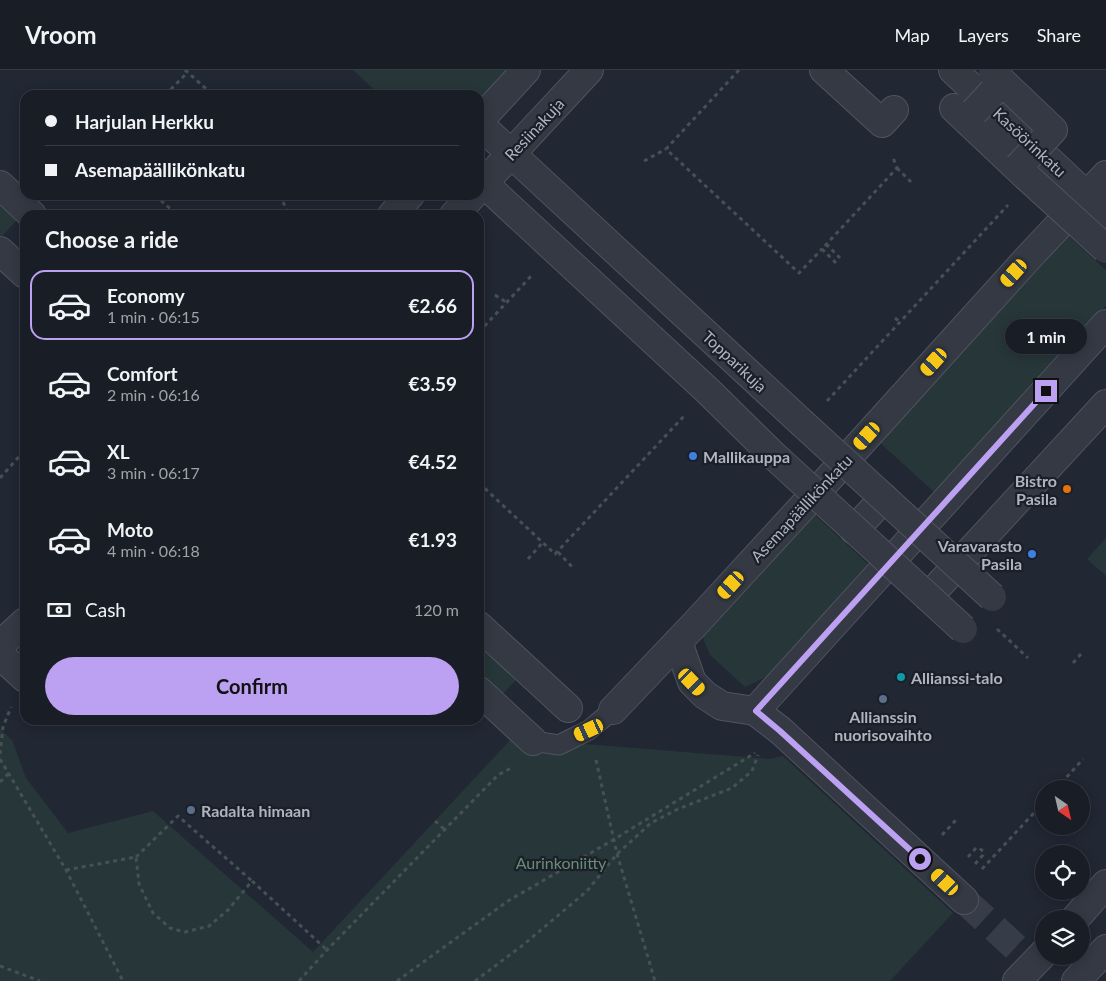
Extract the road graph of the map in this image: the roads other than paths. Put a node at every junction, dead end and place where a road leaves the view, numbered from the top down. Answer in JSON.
{"nodes":[{"id":1,"x":526,"y":70,"type":"edge"},
{"id":2,"x":589,"y":70,"type":"edge"},
{"id":3,"x":824,"y":70,"type":"edge"},
{"id":4,"x":953,"y":70,"type":"edge"},
{"id":5,"x":995,"y":75,"type":"edge"},
{"id":6,"x":484,"y":117,"type":"edge"},
{"id":7,"x":888,"y":117,"type":"road end"},
{"id":8,"x":484,"y":128,"type":"edge"},
{"id":9,"x":511,"y":154,"type":"junction"},
{"id":10,"x":1106,"y":175,"type":"edge"},
{"id":11,"x":484,"y":180,"type":"edge"},
{"id":12,"x":0,"y":185,"type":"edge"},
{"id":13,"x":1020,"y":186,"type":"junction"},
{"id":14,"x":484,"y":191,"type":"edge"},
{"id":15,"x":406,"y":200,"type":"edge"},
{"id":16,"x":466,"y":200,"type":"edge"},
{"id":17,"x":1096,"y":205,"type":"edge"},
{"id":18,"x":27,"y":210,"type":"edge"},
{"id":19,"x":396,"y":210,"type":"edge"},
{"id":20,"x":458,"y":210,"type":"edge"},
{"id":21,"x":1106,"y":249,"type":"edge"},
{"id":22,"x":0,"y":251,"type":"edge"},
{"id":23,"x":20,"y":269,"type":"edge"},
{"id":24,"x":1106,"y":324,"type":"edge"},
{"id":25,"x":1106,"y":404,"type":"edge"},
{"id":26,"x":803,"y":424,"type":"junction"},
{"id":27,"x":773,"y":455,"type":"junction"},
{"id":28,"x":884,"y":498,"type":"junction"},
{"id":29,"x":854,"y":530,"type":"junction"},
{"id":30,"x":957,"y":565,"type":"junction"},
{"id":31,"x":928,"y":597,"type":"junction"},
{"id":32,"x":992,"y":597,"type":"dead end"},
{"id":33,"x":20,"y":627,"type":"edge"},
{"id":34,"x":963,"y":629,"type":"dead end"},
{"id":35,"x":484,"y":631,"type":"edge"},
{"id":36,"x":678,"y":642,"type":"junction"},
{"id":37,"x":0,"y":645,"type":"edge"},
{"id":38,"x":0,"y":655,"type":"edge"},
{"id":39,"x":20,"y":673,"type":"edge"},
{"id":40,"x":484,"y":695,"type":"edge"},
{"id":41,"x":568,"y":708,"type":"joint"},
{"id":42,"x":613,"y":710,"type":"joint"},
{"id":43,"x":756,"y":711,"type":"junction"},
{"id":44,"x":589,"y":730,"type":"junction"},
{"id":45,"x":546,"y":742,"type":"joint"},
{"id":46,"x":1106,"y":884,"type":"edge"},
{"id":47,"x":964,"y":900,"type":"tunnel mouth"},
{"id":48,"x":1082,"y":910,"type":"edge"},
{"id":49,"x":1106,"y":948,"type":"edge"},
{"id":50,"x":1076,"y":981,"type":"edge"}],
"edges":[{"from":1,"to":6,"type":"street"},
{"from":2,"to":9,"type":"street","name":"Resiinakuja"},
{"from":3,"to":7,"type":"street"},
{"from":4,"to":17,"type":"street","name":"Kasöörinkatu"},
{"from":5,"to":13,"type":"street","name":"Kasöörinkatu","bridge":true},
{"from":5,"to":13,"type":"street","bridge":true},
{"from":8,"to":9,"type":"street","name":"Topparikuja"},
{"from":9,"to":11,"type":"street","name":"Resiinakuja"},
{"from":9,"to":26,"type":"street","name":"Topparikuja"},
{"from":10,"to":17,"type":"street","name":"Asemapäällikönkatu"},
{"from":12,"to":18,"type":"street"},
{"from":13,"to":21,"type":"street","name":"Kasöörinkatu","bridge":true},
{"from":14,"to":27,"type":"street"},
{"from":15,"to":19,"type":"street"},
{"from":16,"to":20,"type":"street","name":"Resiinakuja"},
{"from":17,"to":36,"type":"street","name":"Asemapäällikönkatu"},
{"from":22,"to":23,"type":"street"},
{"from":24,"to":43,"type":"street"},
{"from":25,"to":30,"type":"street"},
{"from":26,"to":27,"type":"street"},
{"from":26,"to":28,"type":"street","name":"Topparikuja","bridge":true},
{"from":27,"to":29,"type":"street","bridge":true},
{"from":28,"to":29,"type":"street"},
{"from":28,"to":30,"type":"street","name":"Topparikuja","bridge":true},
{"from":29,"to":31,"type":"street","bridge":true},
{"from":30,"to":31,"type":"street"},
{"from":30,"to":32,"type":"street","name":"Topparikuja","bridge":true},
{"from":31,"to":34,"type":"street","bridge":true},
{"from":33,"to":37,"type":"street"},
{"from":35,"to":41,"type":"street"},
{"from":36,"to":42,"type":"street","name":"Asemapäällikönkatu"},
{"from":36,"to":43,"type":"street"},
{"from":38,"to":39,"type":"street"},
{"from":40,"to":45,"type":"street"},
{"from":41,"to":44,"type":"lane"},
{"from":42,"to":44,"type":"lane"},
{"from":43,"to":47,"type":"street"},
{"from":44,"to":45,"type":"lane"},
{"from":46,"to":48,"type":"street"},
{"from":49,"to":50,"type":"street"}]}
